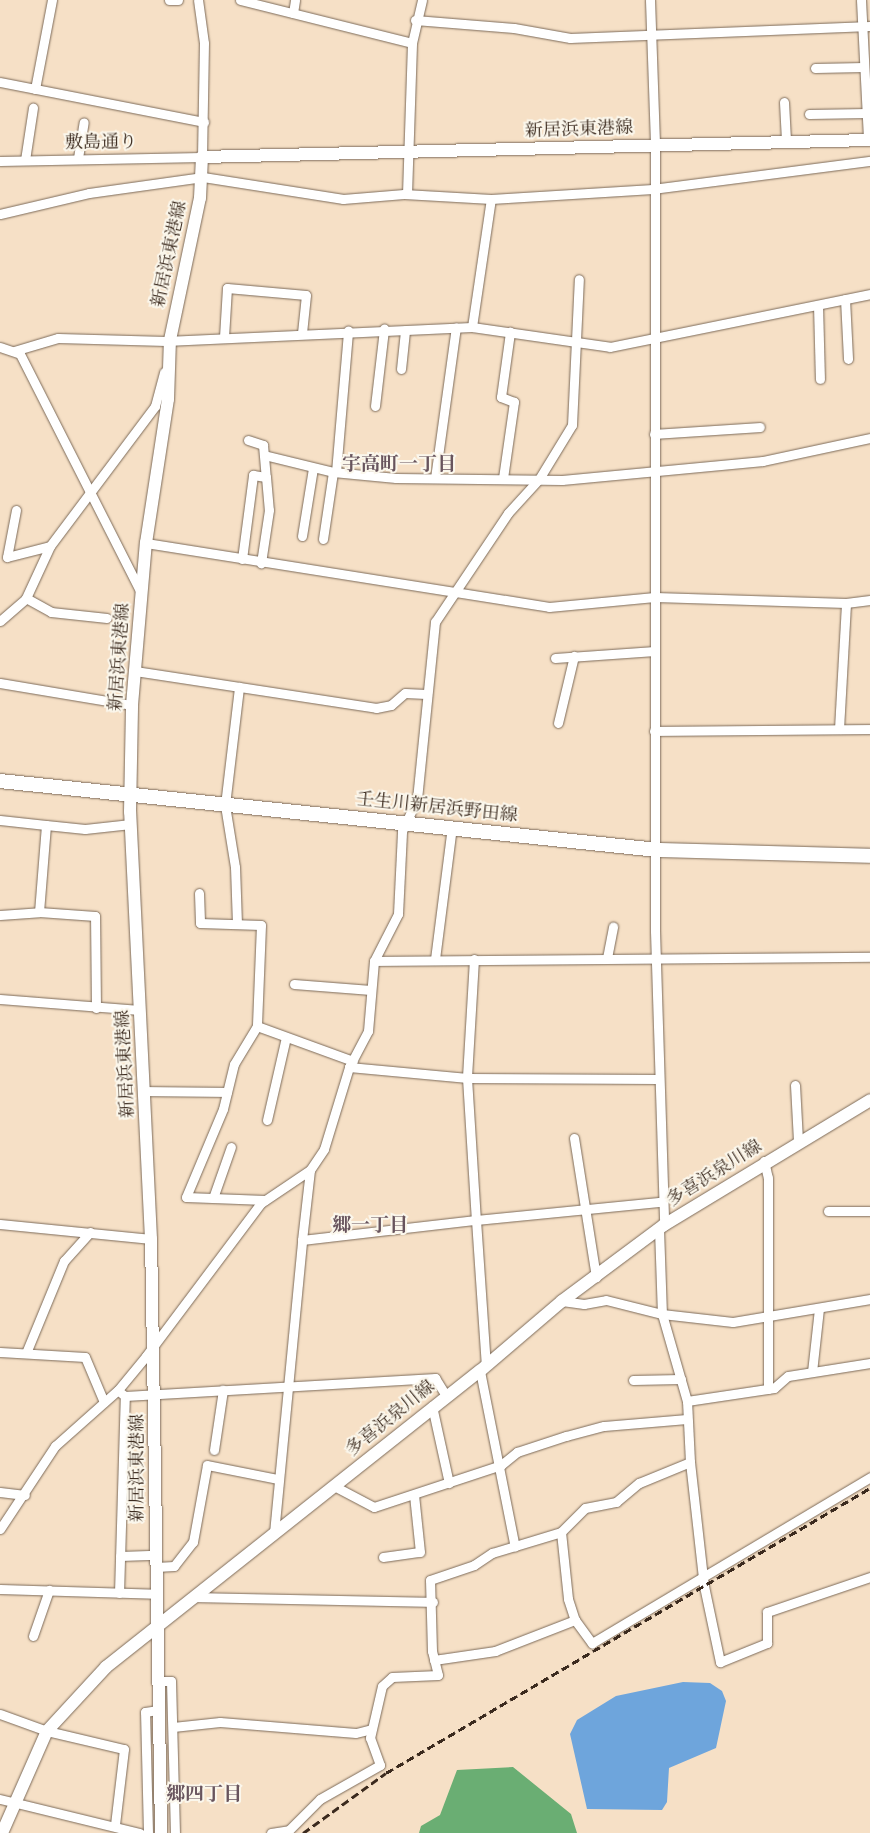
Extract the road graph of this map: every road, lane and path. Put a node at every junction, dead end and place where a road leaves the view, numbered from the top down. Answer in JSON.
{"nodes":[{"id":1,"x":52,"y":0,"type":"edge"},
{"id":2,"x":169,"y":0,"type":"edge"},
{"id":3,"x":178,"y":0,"type":"edge"},
{"id":4,"x":198,"y":0,"type":"edge"},
{"id":5,"x":242,"y":0,"type":"edge"},
{"id":6,"x":295,"y":0,"type":"edge"},
{"id":7,"x":422,"y":0,"type":"edge"},
{"id":8,"x":650,"y":0,"type":"edge"},
{"id":9,"x":862,"y":0,"type":"edge"},
{"id":10,"x":293,"y":12,"type":"junction"},
{"id":11,"x":415,"y":20,"type":"junction"},
{"id":12,"x":866,"y":26,"type":"edge"},
{"id":13,"x":651,"y":36,"type":"junction"},
{"id":14,"x":412,"y":43,"type":"junction"},
{"id":15,"x":815,"y":68,"type":"dead end"},
{"id":16,"x":864,"y":68,"type":"junction"},
{"id":17,"x":0,"y":82,"type":"edge"},
{"id":18,"x":35,"y":89,"type":"junction"},
{"id":19,"x":784,"y":102,"type":"dead end"},
{"id":20,"x":33,"y":108,"type":"dead end"},
{"id":21,"x":866,"y":112,"type":"junction"},
{"id":22,"x":809,"y":114,"type":"dead end"},
{"id":23,"x":84,"y":122,"type":"dead end"},
{"id":24,"x":204,"y":122,"type":"junction"},
{"id":25,"x":869,"y":140,"type":"edge"},
{"id":26,"x":786,"y":141,"type":"junction"},
{"id":27,"x":655,"y":144,"type":"junction"},
{"id":28,"x":406,"y":152,"type":"junction"},
{"id":29,"x":202,"y":157,"type":"junction"},
{"id":30,"x":78,"y":158,"type":"junction"},
{"id":31,"x":25,"y":160,"type":"junction"},
{"id":32,"x":0,"y":161,"type":"edge"},
{"id":33,"x":870,"y":161,"type":"edge"},
{"id":34,"x":203,"y":177,"type":"junction"},
{"id":35,"x":653,"y":189,"type":"junction"},
{"id":36,"x":407,"y":194,"type":"junction"},
{"id":37,"x":491,"y":199,"type":"junction"},
{"id":38,"x":0,"y":214,"type":"edge"},
{"id":39,"x":579,"y":279,"type":"dead end"},
{"id":40,"x":870,"y":294,"type":"edge"},
{"id":41,"x":845,"y":299,"type":"junction"},
{"id":42,"x":818,"y":305,"type":"junction"},
{"id":43,"x":472,"y":326,"type":"junction"},
{"id":44,"x":456,"y":328,"type":"junction"},
{"id":45,"x":384,"y":329,"type":"junction"},
{"id":46,"x":404,"y":330,"type":"junction"},
{"id":47,"x":348,"y":331,"type":"junction"},
{"id":48,"x":510,"y":332,"type":"junction"},
{"id":49,"x":302,"y":333,"type":"junction"},
{"id":50,"x":224,"y":337,"type":"junction"},
{"id":51,"x":653,"y":340,"type":"junction"},
{"id":52,"x":168,"y":341,"type":"junction"},
{"id":53,"x":578,"y":342,"type":"junction"},
{"id":54,"x":0,"y":348,"type":"edge"},
{"id":55,"x":14,"y":351,"type":"junction"},
{"id":56,"x":848,"y":359,"type":"dead end"},
{"id":57,"x":401,"y":369,"type":"dead end"},
{"id":58,"x":820,"y":379,"type":"dead end"},
{"id":59,"x":375,"y":406,"type":"dead end"},
{"id":60,"x":760,"y":426,"type":"dead end"},
{"id":61,"x":654,"y":434,"type":"junction"},
{"id":62,"x":870,"y":438,"type":"edge"},
{"id":63,"x":248,"y":440,"type":"dead end"},
{"id":64,"x":264,"y":455,"type":"junction"},
{"id":65,"x":312,"y":468,"type":"junction"},
{"id":66,"x":652,"y":471,"type":"junction"},
{"id":67,"x":334,"y":472,"type":"junction"},
{"id":68,"x":266,"y":477,"type":"junction"},
{"id":69,"x":436,"y":478,"type":"junction"},
{"id":70,"x":504,"y":478,"type":"junction"},
{"id":71,"x":539,"y":479,"type":"junction"},
{"id":72,"x":89,"y":490,"type":"junction"},
{"id":73,"x":16,"y":510,"type":"dead end"},
{"id":74,"x":302,"y":536,"type":"dead end"},
{"id":75,"x":323,"y":539,"type":"dead end"},
{"id":76,"x":146,"y":543,"type":"junction"},
{"id":77,"x":50,"y":546,"type":"junction"},
{"id":78,"x":242,"y":559,"type":"junction"},
{"id":79,"x":4,"y":560,"type":"edge"},
{"id":80,"x":261,"y":563,"type":"junction"},
{"id":81,"x":141,"y":592,"type":"junction"},
{"id":82,"x":452,"y":592,"type":"junction"},
{"id":83,"x":655,"y":597,"type":"junction"},
{"id":84,"x":26,"y":598,"type":"junction"},
{"id":85,"x":870,"y":600,"type":"edge"},
{"id":86,"x":846,"y":603,"type":"junction"},
{"id":87,"x":108,"y":618,"type":"dead end"},
{"id":88,"x":0,"y":621,"type":"edge"},
{"id":89,"x":655,"y":651,"type":"junction"},
{"id":90,"x":574,"y":656,"type":"junction"},
{"id":91,"x":555,"y":658,"type":"dead end"},
{"id":92,"x":135,"y":671,"type":"junction"},
{"id":93,"x":0,"y":683,"type":"edge"},
{"id":94,"x":239,"y":688,"type":"junction"},
{"id":95,"x":426,"y":694,"type":"junction"},
{"id":96,"x":132,"y":705,"type":"junction"},
{"id":97,"x":558,"y":723,"type":"dead end"},
{"id":98,"x":839,"y":729,"type":"junction"},
{"id":99,"x":870,"y":729,"type":"edge"},
{"id":100,"x":654,"y":731,"type":"junction"},
{"id":101,"x":0,"y":781,"type":"edge"},
{"id":102,"x":131,"y":796,"type":"junction"},
{"id":103,"x":225,"y":805,"type":"junction"},
{"id":104,"x":0,"y":820,"type":"edge"},
{"id":105,"x":405,"y":822,"type":"junction"},
{"id":106,"x":131,"y":824,"type":"junction"},
{"id":107,"x":46,"y":825,"type":"junction"},
{"id":108,"x":452,"y":826,"type":"junction"},
{"id":109,"x":658,"y":850,"type":"junction"},
{"id":110,"x":870,"y":856,"type":"edge"},
{"id":111,"x":199,"y":893,"type":"dead end"},
{"id":112,"x":39,"y":912,"type":"junction"},
{"id":113,"x":0,"y":916,"type":"edge"},
{"id":114,"x":237,"y":924,"type":"junction"},
{"id":115,"x":612,"y":927,"type":"dead end"},
{"id":116,"x":870,"y":957,"type":"edge"},
{"id":117,"x":607,"y":958,"type":"junction"},
{"id":118,"x":658,"y":958,"type":"junction"},
{"id":119,"x":435,"y":959,"type":"junction"},
{"id":120,"x":474,"y":959,"type":"junction"},
{"id":121,"x":374,"y":961,"type":"junction"},
{"id":122,"x":294,"y":984,"type":"dead end"},
{"id":123,"x":371,"y":990,"type":"junction"},
{"id":124,"x":0,"y":1000,"type":"edge"},
{"id":125,"x":96,"y":1008,"type":"junction"},
{"id":126,"x":140,"y":1010,"type":"junction"},
{"id":127,"x":257,"y":1026,"type":"junction"},
{"id":128,"x":286,"y":1037,"type":"junction"},
{"id":129,"x":351,"y":1064,"type":"junction"},
{"id":130,"x":467,"y":1078,"type":"junction"},
{"id":131,"x":659,"y":1079,"type":"junction"},
{"id":132,"x":796,"y":1085,"type":"dead end"},
{"id":133,"x":144,"y":1091,"type":"junction"},
{"id":134,"x":227,"y":1092,"type":"junction"},
{"id":135,"x":870,"y":1100,"type":"edge"},
{"id":136,"x":267,"y":1120,"type":"dead end"},
{"id":137,"x":574,"y":1138,"type":"dead end"},
{"id":138,"x":798,"y":1142,"type":"junction"},
{"id":139,"x":231,"y":1147,"type":"dead end"},
{"id":140,"x":764,"y":1161,"type":"junction"},
{"id":141,"x":310,"y":1170,"type":"junction"},
{"id":142,"x":213,"y":1198,"type":"junction"},
{"id":143,"x":265,"y":1200,"type":"junction"},
{"id":144,"x":661,"y":1202,"type":"junction"},
{"id":145,"x":586,"y":1210,"type":"junction"},
{"id":146,"x":828,"y":1211,"type":"dead end"},
{"id":147,"x":870,"y":1211,"type":"edge"},
{"id":148,"x":476,"y":1220,"type":"junction"},
{"id":149,"x":0,"y":1224,"type":"edge"},
{"id":150,"x":662,"y":1227,"type":"junction"},
{"id":151,"x":90,"y":1232,"type":"junction"},
{"id":152,"x":151,"y":1239,"type":"junction"},
{"id":153,"x":302,"y":1240,"type":"junction"},
{"id":154,"x":596,"y":1277,"type":"junction"},
{"id":155,"x":870,"y":1299,"type":"edge"},
{"id":156,"x":562,"y":1301,"type":"junction"},
{"id":157,"x":819,"y":1309,"type":"junction"},
{"id":158,"x":662,"y":1314,"type":"junction"},
{"id":159,"x":767,"y":1316,"type":"junction"},
{"id":160,"x":151,"y":1348,"type":"junction"},
{"id":161,"x":0,"y":1352,"type":"edge"},
{"id":162,"x":26,"y":1353,"type":"junction"},
{"id":163,"x":870,"y":1363,"type":"edge"},
{"id":164,"x":483,"y":1369,"type":"junction"},
{"id":165,"x":812,"y":1372,"type":"junction"},
{"id":166,"x":681,"y":1379,"type":"junction"},
{"id":167,"x":633,"y":1380,"type":"dead end"},
{"id":168,"x":288,"y":1387,"type":"junction"},
{"id":169,"x":768,"y":1389,"type":"junction"},
{"id":170,"x":223,"y":1390,"type":"junction"},
{"id":171,"x":121,"y":1393,"type":"junction"},
{"id":172,"x":154,"y":1394,"type":"junction"},
{"id":173,"x":446,"y":1394,"type":"junction"},
{"id":174,"x":687,"y":1401,"type":"junction"},
{"id":175,"x":104,"y":1402,"type":"junction"},
{"id":176,"x":432,"y":1406,"type":"junction"},
{"id":177,"x":687,"y":1419,"type":"junction"},
{"id":178,"x":214,"y":1450,"type":"dead end"},
{"id":179,"x":690,"y":1462,"type":"junction"},
{"id":180,"x":501,"y":1465,"type":"junction"},
{"id":181,"x":870,"y":1477,"type":"edge"},
{"id":182,"x":278,"y":1479,"type":"junction"},
{"id":183,"x":449,"y":1483,"type":"junction"},
{"id":184,"x":334,"y":1486,"type":"junction"},
{"id":185,"x":0,"y":1492,"type":"edge"},
{"id":186,"x":25,"y":1495,"type":"junction"},
{"id":187,"x":414,"y":1495,"type":"junction"},
{"id":188,"x":0,"y":1530,"type":"edge"},
{"id":189,"x":561,"y":1532,"type":"junction"},
{"id":190,"x":274,"y":1533,"type":"junction"},
{"id":191,"x":515,"y":1547,"type":"junction"},
{"id":192,"x":120,"y":1556,"type":"junction"},
{"id":193,"x":383,"y":1557,"type":"dead end"},
{"id":194,"x":156,"y":1561,"type":"junction"},
{"id":195,"x":703,"y":1575,"type":"junction"},
{"id":196,"x":870,"y":1578,"type":"edge"},
{"id":197,"x":0,"y":1589,"type":"edge"},
{"id":198,"x":50,"y":1590,"type":"junction"},
{"id":199,"x":119,"y":1593,"type":"junction"},
{"id":200,"x":155,"y":1594,"type":"junction"},
{"id":201,"x":196,"y":1597,"type":"junction"},
{"id":202,"x":433,"y":1602,"type":"junction"},
{"id":203,"x":575,"y":1620,"type":"junction"},
{"id":204,"x":155,"y":1628,"type":"junction"},
{"id":205,"x":33,"y":1636,"type":"dead end"},
{"id":206,"x":434,"y":1660,"type":"junction"},
{"id":207,"x":156,"y":1681,"type":"junction"},
{"id":208,"x":157,"y":1710,"type":"junction"},
{"id":209,"x":0,"y":1714,"type":"edge"},
{"id":210,"x":173,"y":1727,"type":"junction"},
{"id":211,"x":372,"y":1729,"type":"junction"},
{"id":212,"x":47,"y":1731,"type":"junction"},
{"id":213,"x":0,"y":1799,"type":"edge"},
{"id":214,"x":14,"y":1804,"type":"junction"},
{"id":215,"x":116,"y":1825,"type":"junction"},
{"id":216,"x":2,"y":1833,"type":"edge"},
{"id":217,"x":140,"y":1833,"type":"edge"},
{"id":218,"x":148,"y":1833,"type":"edge"},
{"id":219,"x":161,"y":1833,"type":"edge"},
{"id":220,"x":175,"y":1833,"type":"edge"},
{"id":221,"x":271,"y":1833,"type":"edge"}],
"edges":[{"from":1,"to":18,"type":"street"},
{"from":2,"to":3,"type":"street"},
{"from":4,"to":24,"type":"street"},
{"from":5,"to":10,"type":"street"},
{"from":6,"to":10,"type":"street"},
{"from":7,"to":11,"type":"street"},
{"from":8,"to":13,"type":"street"},
{"from":9,"to":12,"type":"street"},
{"from":10,"to":14,"type":"street"},
{"from":11,"to":13,"type":"street"},
{"from":11,"to":14,"type":"street"},
{"from":12,"to":13,"type":"street"},
{"from":12,"to":16,"type":"street"},
{"from":13,"to":27,"type":"street"},
{"from":14,"to":28,"type":"street"},
{"from":15,"to":16,"type":"street"},
{"from":16,"to":21,"type":"street"},
{"from":17,"to":18,"type":"street"},
{"from":18,"to":24,"type":"street"},
{"from":19,"to":26,"type":"street"},
{"from":20,"to":31,"type":"street"},
{"from":21,"to":22,"type":"street"},
{"from":21,"to":25,"type":"street"},
{"from":23,"to":30,"type":"street"},
{"from":24,"to":29,"type":"street"},
{"from":25,"to":26,"type":"main road","name":"新居浜東港線"},
{"from":26,"to":27,"type":"main road","name":"新居浜東港線"},
{"from":27,"to":28,"type":"main road","name":"新居浜東港線"},
{"from":27,"to":35,"type":"street"},
{"from":28,"to":29,"type":"main road","name":"新居浜東港線"},
{"from":28,"to":36,"type":"street"},
{"from":29,"to":30,"type":"street","name":"敷島通り"},
{"from":29,"to":34,"type":"main road","name":"新居浜東港線"},
{"from":30,"to":31,"type":"street","name":"敷島通り"},
{"from":31,"to":32,"type":"street","name":"敷島通り"},
{"from":33,"to":35,"type":"street"},
{"from":34,"to":36,"type":"street"},
{"from":34,"to":38,"type":"street"},
{"from":34,"to":52,"type":"main road","name":"新居浜東港線"},
{"from":35,"to":37,"type":"street"},
{"from":35,"to":51,"type":"street"},
{"from":36,"to":37,"type":"street"},
{"from":37,"to":43,"type":"street"},
{"from":39,"to":53,"type":"street"},
{"from":40,"to":41,"type":"street"},
{"from":41,"to":42,"type":"street"},
{"from":41,"to":56,"type":"street"},
{"from":42,"to":51,"type":"street"},
{"from":42,"to":58,"type":"street"},
{"from":43,"to":44,"type":"street"},
{"from":43,"to":48,"type":"street"},
{"from":44,"to":46,"type":"street"},
{"from":44,"to":69,"type":"street"},
{"from":45,"to":46,"type":"street"},
{"from":45,"to":47,"type":"street"},
{"from":45,"to":59,"type":"street"},
{"from":46,"to":57,"type":"street"},
{"from":47,"to":49,"type":"street"},
{"from":47,"to":67,"type":"street"},
{"from":48,"to":53,"type":"street"},
{"from":48,"to":70,"type":"street"},
{"from":49,"to":50,"type":"street"},
{"from":49,"to":50,"type":"street"},
{"from":50,"to":52,"type":"street"},
{"from":51,"to":53,"type":"street"},
{"from":51,"to":61,"type":"street"},
{"from":52,"to":55,"type":"street"},
{"from":52,"to":72,"type":"street"},
{"from":52,"to":76,"type":"main road","name":"新居浜東港線"},
{"from":53,"to":71,"type":"street"},
{"from":54,"to":55,"type":"street"},
{"from":55,"to":72,"type":"street"},
{"from":60,"to":61,"type":"street"},
{"from":61,"to":66,"type":"street"},
{"from":62,"to":66,"type":"street"},
{"from":63,"to":64,"type":"street"},
{"from":64,"to":65,"type":"street"},
{"from":64,"to":68,"type":"street"},
{"from":65,"to":67,"type":"street"},
{"from":65,"to":74,"type":"street"},
{"from":66,"to":71,"type":"street"},
{"from":66,"to":83,"type":"street"},
{"from":67,"to":69,"type":"street"},
{"from":67,"to":75,"type":"street"},
{"from":68,"to":78,"type":"street"},
{"from":68,"to":80,"type":"street"},
{"from":69,"to":70,"type":"street"},
{"from":70,"to":71,"type":"street"},
{"from":71,"to":82,"type":"street"},
{"from":72,"to":77,"type":"street"},
{"from":72,"to":81,"type":"street"},
{"from":73,"to":79,"type":"street"},
{"from":76,"to":78,"type":"street"},
{"from":76,"to":81,"type":"main road","name":"新居浜東港線"},
{"from":77,"to":79,"type":"street"},
{"from":77,"to":84,"type":"street"},
{"from":78,"to":80,"type":"street"},
{"from":80,"to":82,"type":"street"},
{"from":81,"to":92,"type":"main road","name":"新居浜東港線"},
{"from":82,"to":83,"type":"street"},
{"from":82,"to":95,"type":"street"},
{"from":83,"to":86,"type":"street"},
{"from":83,"to":89,"type":"street"},
{"from":84,"to":87,"type":"street"},
{"from":84,"to":88,"type":"street"},
{"from":85,"to":86,"type":"street"},
{"from":86,"to":98,"type":"street"},
{"from":89,"to":90,"type":"street"},
{"from":89,"to":100,"type":"street"},
{"from":90,"to":91,"type":"street"},
{"from":90,"to":97,"type":"street"},
{"from":92,"to":94,"type":"street"},
{"from":92,"to":96,"type":"main road","name":"新居浜東港線"},
{"from":93,"to":96,"type":"street"},
{"from":94,"to":95,"type":"street"},
{"from":94,"to":103,"type":"street"},
{"from":95,"to":105,"type":"street"},
{"from":96,"to":102,"type":"main road","name":"新居浜東港線"},
{"from":98,"to":99,"type":"street"},
{"from":98,"to":100,"type":"street"},
{"from":100,"to":109,"type":"street"},
{"from":101,"to":102,"type":"main road","name":"壬生川新居浜野田線"},
{"from":102,"to":103,"type":"main road","name":"壬生川新居浜野田線"},
{"from":102,"to":106,"type":"main road","name":"新居浜東港線"},
{"from":103,"to":105,"type":"main road","name":"壬生川新居浜野田線"},
{"from":103,"to":114,"type":"street"},
{"from":104,"to":107,"type":"street"},
{"from":105,"to":108,"type":"main road","name":"壬生川新居浜野田線"},
{"from":105,"to":121,"type":"street"},
{"from":106,"to":107,"type":"street"},
{"from":106,"to":126,"type":"main road","name":"新居浜東港線"},
{"from":107,"to":112,"type":"street"},
{"from":108,"to":109,"type":"main road","name":"壬生川新居浜野田線"},
{"from":108,"to":119,"type":"street"},
{"from":109,"to":110,"type":"main road","name":"壬生川新居浜野田線"},
{"from":109,"to":118,"type":"street"},
{"from":111,"to":114,"type":"street"},
{"from":112,"to":113,"type":"street"},
{"from":112,"to":125,"type":"street"},
{"from":114,"to":127,"type":"street"},
{"from":115,"to":117,"type":"street"},
{"from":116,"to":118,"type":"street"},
{"from":117,"to":118,"type":"street"},
{"from":117,"to":120,"type":"street"},
{"from":118,"to":131,"type":"street"},
{"from":119,"to":120,"type":"street"},
{"from":119,"to":121,"type":"street"},
{"from":120,"to":130,"type":"street"},
{"from":121,"to":123,"type":"street"},
{"from":122,"to":123,"type":"street"},
{"from":123,"to":129,"type":"street"},
{"from":124,"to":125,"type":"street"},
{"from":125,"to":126,"type":"street"},
{"from":126,"to":133,"type":"main road","name":"新居浜東港線"},
{"from":127,"to":128,"type":"street"},
{"from":127,"to":134,"type":"street"},
{"from":128,"to":129,"type":"street"},
{"from":128,"to":136,"type":"street"},
{"from":129,"to":130,"type":"street"},
{"from":129,"to":141,"type":"street"},
{"from":130,"to":131,"type":"street"},
{"from":130,"to":148,"type":"street"},
{"from":131,"to":144,"type":"street"},
{"from":132,"to":138,"type":"street"},
{"from":133,"to":134,"type":"street"},
{"from":133,"to":152,"type":"main road","name":"新居浜東港線"},
{"from":134,"to":142,"type":"street"},
{"from":135,"to":138,"type":"main road","name":"多喜浜泉川線"},
{"from":137,"to":145,"type":"street"},
{"from":138,"to":140,"type":"main road","name":"多喜浜泉川線"},
{"from":139,"to":142,"type":"street"},
{"from":140,"to":150,"type":"main road","name":"多喜浜泉川線"},
{"from":140,"to":159,"type":"street"},
{"from":141,"to":143,"type":"street"},
{"from":141,"to":153,"type":"street"},
{"from":142,"to":143,"type":"street"},
{"from":143,"to":160,"type":"street"},
{"from":144,"to":145,"type":"street"},
{"from":144,"to":150,"type":"street"},
{"from":145,"to":148,"type":"street"},
{"from":145,"to":154,"type":"street"},
{"from":146,"to":147,"type":"street"},
{"from":148,"to":153,"type":"street"},
{"from":148,"to":164,"type":"street"},
{"from":149,"to":151,"type":"street"},
{"from":150,"to":154,"type":"main road","name":"多喜浜泉川線"},
{"from":150,"to":158,"type":"street"},
{"from":151,"to":152,"type":"street"},
{"from":151,"to":162,"type":"street"},
{"from":152,"to":160,"type":"main road","name":"新居浜東港線"},
{"from":153,"to":168,"type":"street"},
{"from":154,"to":156,"type":"main road","name":"多喜浜泉川線"},
{"from":155,"to":157,"type":"street"},
{"from":156,"to":158,"type":"street"},
{"from":156,"to":164,"type":"main road","name":"多喜浜泉川線"},
{"from":157,"to":159,"type":"street"},
{"from":157,"to":165,"type":"street"},
{"from":158,"to":159,"type":"street"},
{"from":158,"to":166,"type":"street"},
{"from":159,"to":169,"type":"street"},
{"from":160,"to":171,"type":"street"},
{"from":160,"to":172,"type":"main road","name":"新居浜東港線"},
{"from":161,"to":162,"type":"street"},
{"from":162,"to":175,"type":"street"},
{"from":163,"to":165,"type":"street"},
{"from":164,"to":173,"type":"main road","name":"多喜浜泉川線"},
{"from":164,"to":180,"type":"street"},
{"from":165,"to":169,"type":"street"},
{"from":166,"to":167,"type":"street"},
{"from":166,"to":174,"type":"street"},
{"from":168,"to":170,"type":"street"},
{"from":168,"to":173,"type":"street"},
{"from":168,"to":182,"type":"street"},
{"from":169,"to":174,"type":"street"},
{"from":170,"to":172,"type":"street"},
{"from":170,"to":178,"type":"street"},
{"from":171,"to":172,"type":"street"},
{"from":171,"to":175,"type":"street"},
{"from":171,"to":192,"type":"street"},
{"from":172,"to":194,"type":"main road","name":"新居浜東港線"},
{"from":173,"to":176,"type":"main road","name":"多喜浜泉川線"},
{"from":174,"to":177,"type":"street"},
{"from":175,"to":186,"type":"street"},
{"from":176,"to":183,"type":"street"},
{"from":176,"to":184,"type":"main road","name":"多喜浜泉川線"},
{"from":177,"to":179,"type":"street"},
{"from":177,"to":180,"type":"street"},
{"from":179,"to":189,"type":"street"},
{"from":179,"to":195,"type":"street"},
{"from":180,"to":183,"type":"street"},
{"from":180,"to":191,"type":"street"},
{"from":181,"to":195,"type":"street"},
{"from":182,"to":190,"type":"street"},
{"from":182,"to":194,"type":"street"},
{"from":183,"to":187,"type":"street"},
{"from":184,"to":187,"type":"street"},
{"from":184,"to":190,"type":"main road","name":"多喜浜泉川線"},
{"from":185,"to":186,"type":"street"},
{"from":186,"to":188,"type":"street"},
{"from":187,"to":193,"type":"street"},
{"from":189,"to":191,"type":"street"},
{"from":189,"to":203,"type":"street"},
{"from":190,"to":201,"type":"main road","name":"多喜浜泉川線"},
{"from":191,"to":202,"type":"street"},
{"from":192,"to":194,"type":"street"},
{"from":192,"to":199,"type":"street"},
{"from":194,"to":200,"type":"main road","name":"新居浜東港線"},
{"from":195,"to":196,"type":"street"},
{"from":195,"to":203,"type":"street"},
{"from":197,"to":198,"type":"street"},
{"from":198,"to":199,"type":"street"},
{"from":198,"to":205,"type":"street"},
{"from":199,"to":200,"type":"street"},
{"from":200,"to":204,"type":"main road","name":"新居浜東港線"},
{"from":201,"to":202,"type":"street"},
{"from":201,"to":204,"type":"main road","name":"多喜浜泉川線"},
{"from":202,"to":206,"type":"street"},
{"from":203,"to":206,"type":"street"},
{"from":204,"to":207,"type":"main road","name":"新居浜東港線"},
{"from":204,"to":212,"type":"main road","name":"多喜浜泉川線"},
{"from":206,"to":211,"type":"street"},
{"from":207,"to":208,"type":"main road","name":"新居浜東港線"},
{"from":207,"to":210,"type":"street"},
{"from":208,"to":218,"type":"street"},
{"from":208,"to":219,"type":"main road","name":"新居浜東港線"},
{"from":209,"to":212,"type":"street"},
{"from":210,"to":211,"type":"street"},
{"from":210,"to":220,"type":"street"},
{"from":211,"to":221,"type":"street"},
{"from":212,"to":214,"type":"main road","name":"多喜浜泉川線"},
{"from":212,"to":215,"type":"street"},
{"from":213,"to":214,"type":"street"},
{"from":214,"to":215,"type":"street"},
{"from":214,"to":216,"type":"main road","name":"多喜浜泉川線"},
{"from":215,"to":217,"type":"street"}]}
